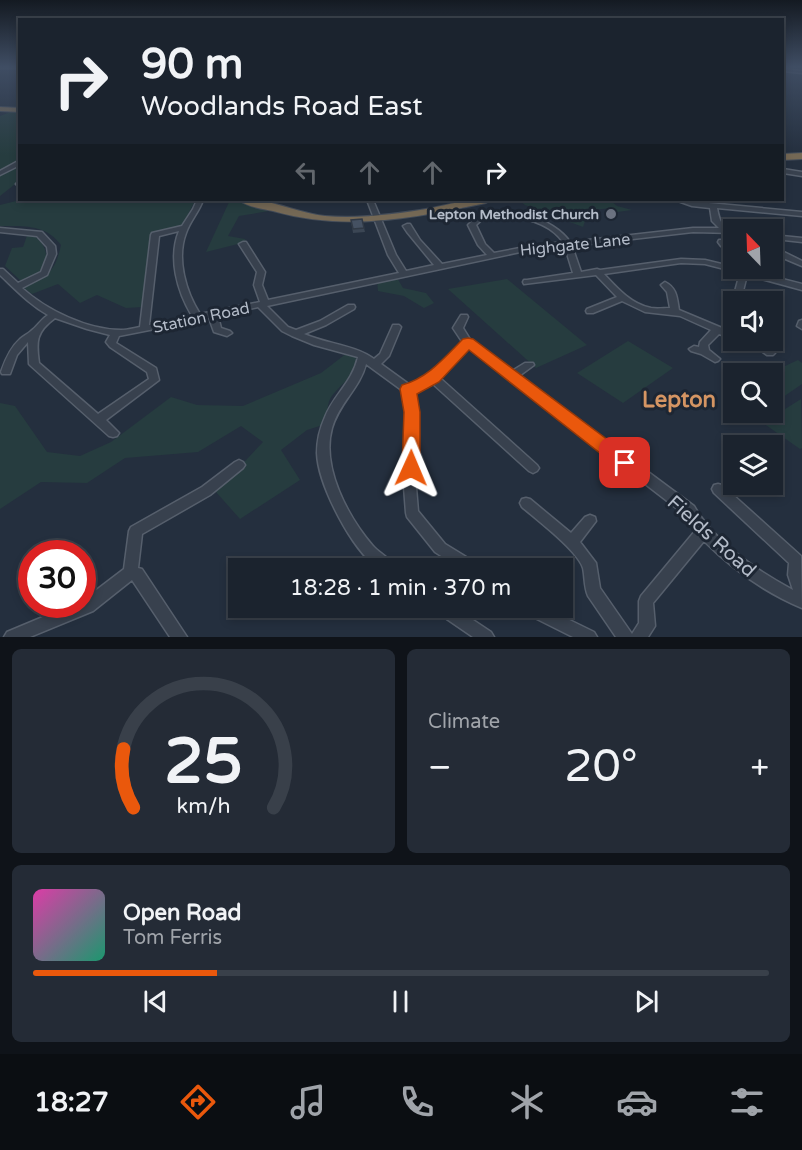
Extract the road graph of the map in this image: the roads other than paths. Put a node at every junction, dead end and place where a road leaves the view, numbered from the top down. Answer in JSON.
{"nodes":[{"id":1,"x":0,"y":109,"type":"edge"},
{"id":2,"x":18,"y":110,"type":"edge"},
{"id":3,"x":802,"y":156,"type":"edge"},
{"id":4,"x":784,"y":157,"type":"edge"},
{"id":5,"x":18,"y":163,"type":"edge"},
{"id":6,"x":784,"y":171,"type":"edge"},
{"id":7,"x":0,"y":173,"type":"edge"},
{"id":8,"x":802,"y":174,"type":"edge"},
{"id":9,"x":199,"y":201,"type":"edge"},
{"id":10,"x":248,"y":201,"type":"edge"},
{"id":11,"x":371,"y":201,"type":"edge"},
{"id":12,"x":480,"y":201,"type":"edge"},
{"id":13,"x":682,"y":201,"type":"edge"},
{"id":14,"x":713,"y":205,"type":"junction"},
{"id":15,"x":802,"y":214,"type":"edge"},
{"id":16,"x":382,"y":217,"type":"junction"},
{"id":17,"x":407,"y":226,"type":"dead end"},
{"id":18,"x":723,"y":226,"type":"edge"},
{"id":19,"x":185,"y":227,"type":"junction"},
{"id":20,"x":0,"y":230,"type":"edge"},
{"id":21,"x":723,"y":230,"type":"edge"},
{"id":22,"x":783,"y":239,"type":"edge"},
{"id":23,"x":802,"y":240,"type":"edge"},
{"id":24,"x":723,"y":242,"type":"edge"},
{"id":25,"x":566,"y":243,"type":"junction"},
{"id":26,"x":243,"y":244,"type":"dead end"},
{"id":27,"x":723,"y":244,"type":"dead end"},
{"id":28,"x":492,"y":255,"type":"junction"},
{"id":29,"x":783,"y":255,"type":"edge"},
{"id":30,"x":802,"y":264,"type":"edge"},
{"id":31,"x":439,"y":266,"type":"junction"},
{"id":32,"x":723,"y":267,"type":"edge"},
{"id":33,"x":417,"y":270,"type":"joint"},
{"id":34,"x":0,"y":271,"type":"edge"},
{"id":35,"x":597,"y":271,"type":"junction"},
{"id":36,"x":404,"y":273,"type":"junction"},
{"id":37,"x":577,"y":273,"type":"junction"},
{"id":38,"x":771,"y":279,"type":"edge"},
{"id":39,"x":527,"y":282,"type":"dead end"},
{"id":40,"x":17,"y":287,"type":"junction"},
{"id":41,"x":802,"y":287,"type":"edge"},
{"id":42,"x":681,"y":290,"type":"dead end"},
{"id":43,"x":622,"y":298,"type":"junction"},
{"id":44,"x":263,"y":304,"type":"junction"},
{"id":45,"x":351,"y":308,"type":"dead end"},
{"id":46,"x":675,"y":311,"type":"junction"},
{"id":47,"x":588,"y":312,"type":"dead end"},
{"id":48,"x":55,"y":314,"type":"junction"},
{"id":49,"x":213,"y":315,"type":"junction"},
{"id":50,"x":464,"y":317,"type":"dead end"},
{"id":51,"x":198,"y":319,"type":"junction"},
{"id":52,"x":396,"y":327,"type":"dead end"},
{"id":53,"x":144,"y":329,"type":"junction"},
{"id":54,"x":716,"y":331,"type":"junction"},
{"id":55,"x":116,"y":333,"type":"junction"},
{"id":56,"x":227,"y":333,"type":"dead end"},
{"id":57,"x":723,"y":333,"type":"edge"},
{"id":58,"x":33,"y":334,"type":"junction"},
{"id":59,"x":295,"y":334,"type":"junction"},
{"id":60,"x":468,"y":343,"type":"junction"},
{"id":61,"x":767,"y":351,"type":"edge"},
{"id":62,"x":770,"y":353,"type":"dead end"},
{"id":63,"x":362,"y":358,"type":"junction"},
{"id":64,"x":715,"y":359,"type":"dead end"},
{"id":65,"x":375,"y":364,"type":"junction"},
{"id":66,"x":529,"y":365,"type":"dead end"},
{"id":67,"x":6,"y":372,"type":"dead end"},
{"id":68,"x":511,"y":376,"type":"junction"},
{"id":69,"x":433,"y":378,"type":"junction"},
{"id":70,"x":408,"y":389,"type":"junction"},
{"id":71,"x":98,"y":420,"type":"junction"},
{"id":72,"x":113,"y":433,"type":"dead end"},
{"id":73,"x":239,"y":465,"type":"dead end"},
{"id":74,"x":533,"y":468,"type":"dead end"},
{"id":75,"x":728,"y":495,"type":"edge"},
{"id":76,"x":534,"y":505,"type":"dead end"},
{"id":77,"x":590,"y":521,"type":"dead end"},
{"id":78,"x":703,"y":532,"type":"junction"},
{"id":79,"x":572,"y":542,"type":"junction"},
{"id":80,"x":375,"y":558,"type":"edge"},
{"id":81,"x":456,"y":558,"type":"edge"},
{"id":82,"x":799,"y":560,"type":"edge"},
{"id":83,"x":130,"y":573,"type":"junction"},
{"id":84,"x":802,"y":594,"type":"edge"},
{"id":85,"x":802,"y":601,"type":"edge"},
{"id":86,"x":458,"y":618,"type":"edge"},
{"id":87,"x":550,"y":618,"type":"edge"},
{"id":88,"x":12,"y":637,"type":"edge"},
{"id":89,"x":179,"y":637,"type":"edge"},
{"id":90,"x":486,"y":637,"type":"edge"},
{"id":91,"x":589,"y":637,"type":"edge"},
{"id":92,"x":626,"y":637,"type":"edge"},
{"id":93,"x":638,"y":637,"type":"edge"}],
"edges":[{"from":1,"to":2,"type":"highway"},
{"from":3,"to":4,"type":"highway"},
{"from":5,"to":7,"type":"street"},
{"from":6,"to":8,"type":"street"},
{"from":9,"to":19,"type":"street"},
{"from":10,"to":16,"type":"highway"},
{"from":11,"to":16,"type":"street"},
{"from":12,"to":16,"type":"highway"},
{"from":13,"to":14,"type":"street"},
{"from":14,"to":15,"type":"street"},
{"from":14,"to":18,"type":"street"},
{"from":16,"to":36,"type":"street"},
{"from":17,"to":31,"type":"street"},
{"from":19,"to":51,"type":"street"},
{"from":19,"to":53,"type":"street"},
{"from":20,"to":40,"type":"street"},
{"from":21,"to":25,"type":"street","name":"Highgate Lane"},
{"from":22,"to":23,"type":"street"},
{"from":24,"to":27,"type":"street"},
{"from":25,"to":28,"type":"street","name":"Highgate Lane"},
{"from":25,"to":28,"type":"street"},
{"from":25,"to":37,"type":"street"},
{"from":26,"to":44,"type":"street"},
{"from":28,"to":31,"type":"street","name":"Highgate Lane"},
{"from":29,"to":30,"type":"street"},
{"from":31,"to":33,"type":"street","name":"Highgate Lane"},
{"from":32,"to":35,"type":"street"},
{"from":33,"to":36,"type":"street","name":"Station Road"},
{"from":34,"to":40,"type":"street","name":"Station Road"},
{"from":35,"to":37,"type":"street"},
{"from":35,"to":43,"type":"street"},
{"from":36,"to":44,"type":"street","name":"Station Road"},
{"from":37,"to":39,"type":"street"},
{"from":38,"to":41,"type":"street"},
{"from":40,"to":48,"type":"street","name":"Station Road"},
{"from":42,"to":46,"type":"street"},
{"from":43,"to":46,"type":"street"},
{"from":43,"to":47,"type":"street"},
{"from":44,"to":49,"type":"street","name":"Station Road"},
{"from":44,"to":59,"type":"street"},
{"from":45,"to":59,"type":"street"},
{"from":46,"to":54,"type":"street"},
{"from":48,"to":55,"type":"street","name":"Station Road"},
{"from":48,"to":58,"type":"street"},
{"from":49,"to":51,"type":"street","name":"Station Road"},
{"from":49,"to":56,"type":"street"},
{"from":50,"to":60,"type":"street"},
{"from":51,"to":53,"type":"street","name":"Station Road"},
{"from":52,"to":65,"type":"street"},
{"from":53,"to":55,"type":"street","name":"Station Road"},
{"from":54,"to":57,"type":"street"},
{"from":54,"to":64,"type":"street"},
{"from":55,"to":71,"type":"street"},
{"from":58,"to":67,"type":"street"},
{"from":58,"to":71,"type":"street"},
{"from":59,"to":63,"type":"street"},
{"from":60,"to":68,"type":"street","name":"Fields Road"},
{"from":60,"to":69,"type":"street"},
{"from":61,"to":62,"type":"street"},
{"from":63,"to":65,"type":"street"},
{"from":63,"to":80,"type":"street"},
{"from":65,"to":70,"type":"street"},
{"from":66,"to":68,"type":"street"},
{"from":68,"to":78,"type":"street","name":"Fields Road"},
{"from":69,"to":70,"type":"street"},
{"from":69,"to":74,"type":"street"},
{"from":70,"to":81,"type":"street"},
{"from":71,"to":72,"type":"street"},
{"from":73,"to":83,"type":"street"},
{"from":75,"to":82,"type":"street"},
{"from":76,"to":79,"type":"street"},
{"from":77,"to":79,"type":"street"},
{"from":78,"to":85,"type":"street","name":"Fields Road"},
{"from":78,"to":93,"type":"street"},
{"from":79,"to":92,"type":"street"},
{"from":82,"to":84,"type":"street"},
{"from":83,"to":88,"type":"street"},
{"from":83,"to":89,"type":"street"},
{"from":86,"to":90,"type":"street"},
{"from":87,"to":91,"type":"street"}]}
